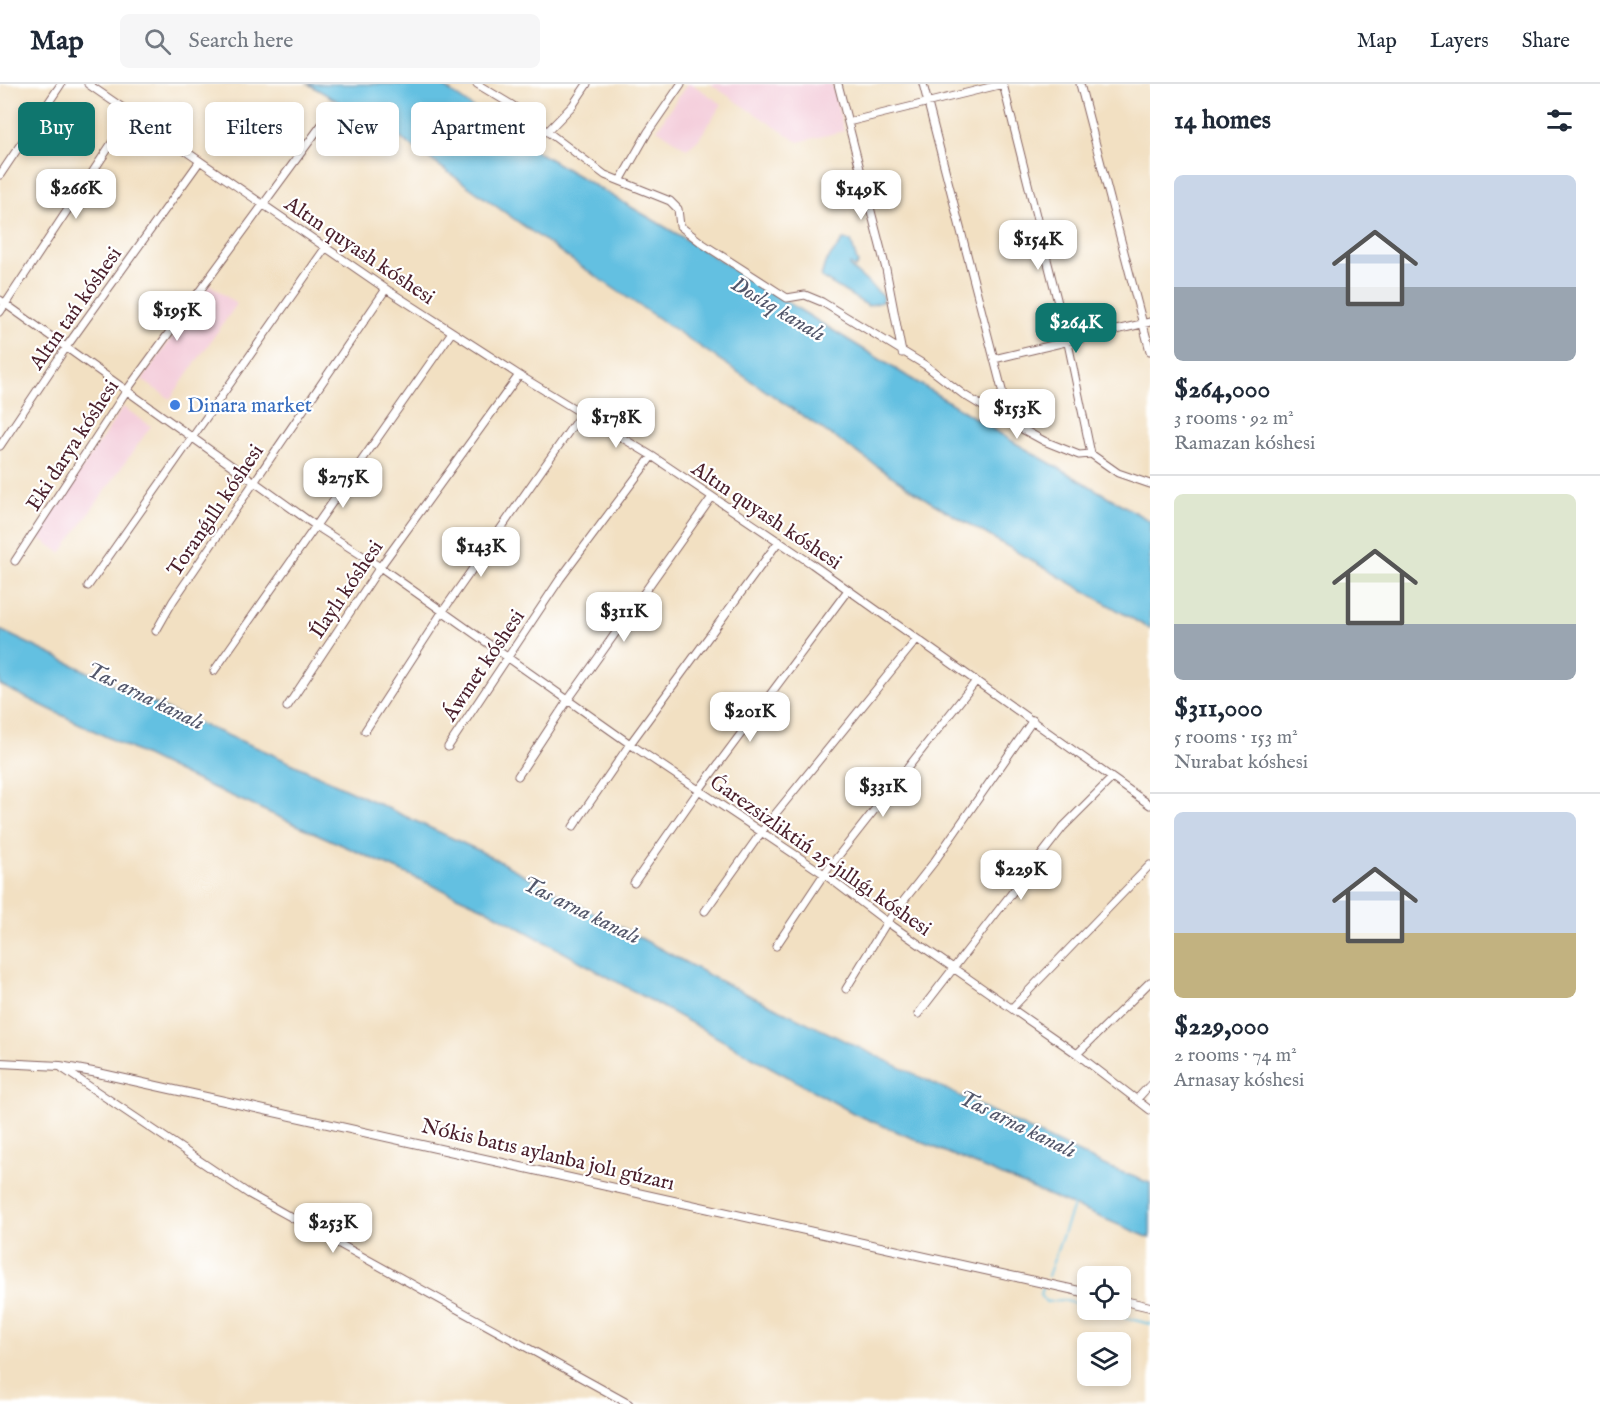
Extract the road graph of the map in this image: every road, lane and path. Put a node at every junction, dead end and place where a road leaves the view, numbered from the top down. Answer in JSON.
{"nodes":[{"id":1,"x":61,"y":84,"type":"edge"},
{"id":2,"x":88,"y":84,"type":"edge"},
{"id":3,"x":477,"y":84,"type":"edge"},
{"id":4,"x":587,"y":84,"type":"edge"},
{"id":5,"x":681,"y":84,"type":"edge"},
{"id":6,"x":838,"y":84,"type":"edge"},
{"id":7,"x":923,"y":84,"type":"edge"},
{"id":8,"x":1003,"y":84,"type":"edge"},
{"id":9,"x":1080,"y":84,"type":"edge"},
{"id":10,"x":114,"y":102,"type":"edge"},
{"id":11,"x":928,"y":102,"type":"junction"},
{"id":12,"x":848,"y":122,"type":"junction"},
{"id":13,"x":547,"y":132,"type":"junction"},
{"id":14,"x":316,"y":133,"type":"edge"},
{"id":15,"x":107,"y":149,"type":"edge"},
{"id":16,"x":193,"y":156,"type":"edge"},
{"id":17,"x":200,"y":161,"type":"junction"},
{"id":18,"x":0,"y":175,"type":"edge"},
{"id":19,"x":620,"y":181,"type":"junction"},
{"id":20,"x":265,"y":205,"type":"junction"},
{"id":21,"x":326,"y":247,"type":"junction"},
{"id":22,"x":386,"y":289,"type":"junction"},
{"id":23,"x":3,"y":302,"type":"edge"},
{"id":24,"x":0,"y":312,"type":"edge"},
{"id":25,"x":1147,"y":323,"type":"edge"},
{"id":26,"x":452,"y":332,"type":"junction"},
{"id":27,"x":1068,"y":343,"type":"junction"},
{"id":28,"x":67,"y":346,"type":"junction"},
{"id":29,"x":1150,"y":351,"type":"edge"},
{"id":30,"x":902,"y":353,"type":"junction"},
{"id":31,"x":994,"y":359,"type":"junction"},
{"id":32,"x":519,"y":375,"type":"junction"},
{"id":33,"x":127,"y":390,"type":"junction"},
{"id":34,"x":581,"y":414,"type":"junction"},
{"id":35,"x":1002,"y":418,"type":"junction"},
{"id":36,"x":191,"y":438,"type":"junction"},
{"id":37,"x":0,"y":446,"type":"edge"},
{"id":38,"x":1091,"y":454,"type":"junction"},
{"id":39,"x":652,"y":456,"type":"junction"},
{"id":40,"x":254,"y":482,"type":"junction"},
{"id":41,"x":1150,"y":484,"type":"edge"},
{"id":42,"x":712,"y":497,"type":"junction"},
{"id":43,"x":316,"y":526,"type":"junction"},
{"id":44,"x":778,"y":541,"type":"junction"},
{"id":45,"x":15,"y":561,"type":"dead end"},
{"id":46,"x":380,"y":567,"type":"junction"},
{"id":47,"x":88,"y":586,"type":"dead end"},
{"id":48,"x":848,"y":590,"type":"junction"},
{"id":49,"x":443,"y":611,"type":"junction"},
{"id":50,"x":156,"y":631,"type":"dead end"},
{"id":51,"x":917,"y":639,"type":"junction"},
{"id":52,"x":509,"y":658,"type":"junction"},
{"id":53,"x":214,"y":671,"type":"dead end"},
{"id":54,"x":976,"y":681,"type":"junction"},
{"id":55,"x":568,"y":700,"type":"junction"},
{"id":56,"x":287,"y":707,"type":"dead end"},
{"id":57,"x":1033,"y":720,"type":"junction"},
{"id":58,"x":365,"y":731,"type":"dead end"},
{"id":59,"x":630,"y":744,"type":"junction"},
{"id":60,"x":448,"y":747,"type":"dead end"},
{"id":61,"x":518,"y":776,"type":"dead end"},
{"id":62,"x":1112,"y":778,"type":"junction"},
{"id":63,"x":699,"y":790,"type":"junction"},
{"id":64,"x":1150,"y":805,"type":"edge"},
{"id":65,"x":573,"y":827,"type":"dead end"},
{"id":66,"x":762,"y":831,"type":"junction"},
{"id":67,"x":1150,"y":865,"type":"edge"},
{"id":68,"x":824,"y":874,"type":"junction"},
{"id":69,"x":634,"y":883,"type":"dead end"},
{"id":70,"x":705,"y":911,"type":"dead end"},
{"id":71,"x":887,"y":922,"type":"junction"},
{"id":72,"x":776,"y":946,"type":"dead end"},
{"id":73,"x":953,"y":968,"type":"junction"},
{"id":74,"x":1150,"y":982,"type":"edge"},
{"id":75,"x":846,"y":989,"type":"dead end"},
{"id":76,"x":1012,"y":1008,"type":"junction"},
{"id":77,"x":918,"y":1014,"type":"dead end"},
{"id":78,"x":1077,"y":1054,"type":"junction"},
{"id":79,"x":0,"y":1063,"type":"edge"},
{"id":80,"x":60,"y":1066,"type":"junction"},
{"id":81,"x":1150,"y":1085,"type":"edge"},
{"id":82,"x":1137,"y":1100,"type":"junction"},
{"id":83,"x":1150,"y":1110,"type":"edge"},
{"id":84,"x":1077,"y":1291,"type":"edge"},
{"id":85,"x":1131,"y":1303,"type":"edge"},
{"id":86,"x":1150,"y":1307,"type":"edge"},
{"id":87,"x":629,"y":1404,"type":"edge"}],
"edges":[{"from":1,"to":18,"type":"street"},
{"from":2,"to":10,"type":"street","name":"Altın quyash kóshesi"},
{"from":3,"to":13,"type":"street"},
{"from":4,"to":13,"type":"street"},
{"from":5,"to":19,"type":"street"},
{"from":6,"to":12,"type":"street"},
{"from":7,"to":11,"type":"street"},
{"from":8,"to":11,"type":"street"},
{"from":8,"to":27,"type":"street"},
{"from":9,"to":25,"type":"street"},
{"from":11,"to":12,"type":"street"},
{"from":11,"to":31,"type":"street"},
{"from":12,"to":30,"type":"street"},
{"from":13,"to":19,"type":"street"},
{"from":14,"to":20,"type":"street","name":"Eki darya kóshesi"},
{"from":15,"to":23,"type":"street"},
{"from":16,"to":17,"type":"street","name":"Altın quyash kóshesi"},
{"from":17,"to":20,"type":"street","name":"Altın quyash kóshesi"},
{"from":17,"to":28,"type":"street","name":"Altın tań kóshesi"},
{"from":19,"to":30,"type":"street"},
{"from":20,"to":21,"type":"street","name":"Altın quyash kóshesi"},
{"from":20,"to":33,"type":"street","name":"Eki darya kóshesi"},
{"from":21,"to":22,"type":"street","name":"Altın quyash kóshesi"},
{"from":21,"to":36,"type":"street"},
{"from":22,"to":26,"type":"street","name":"Altın quyash kóshesi"},
{"from":22,"to":40,"type":"street","name":"Toranǵıllı kóshesi"},
{"from":23,"to":24,"type":"street"},
{"from":23,"to":28,"type":"street","name":"Ǵarezsizliktiń 25-jıllıǵı kóshesi"},
{"from":25,"to":27,"type":"street"},
{"from":25,"to":29,"type":"street"},
{"from":26,"to":32,"type":"street","name":"Altın quyash kóshesi"},
{"from":26,"to":43,"type":"street"},
{"from":27,"to":31,"type":"street"},
{"from":27,"to":38,"type":"street"},
{"from":28,"to":33,"type":"street","name":"Ǵarezsizliktiń 25-jıllıǵı kóshesi"},
{"from":28,"to":37,"type":"street","name":"Altın tań kóshesi"},
{"from":30,"to":35,"type":"street"},
{"from":31,"to":35,"type":"street"},
{"from":32,"to":34,"type":"street","name":"Altın quyash kóshesi"},
{"from":32,"to":46,"type":"street","name":"Ílaylı kóshesi"},
{"from":33,"to":36,"type":"street","name":"Ǵarezsizliktiń 25-jıllıǵı kóshesi"},
{"from":33,"to":45,"type":"street","name":"Eki darya kóshesi"},
{"from":34,"to":39,"type":"street","name":"Altın quyash kóshesi"},
{"from":34,"to":49,"type":"street"},
{"from":35,"to":38,"type":"street"},
{"from":36,"to":40,"type":"street","name":"Ǵarezsizliktiń 25-jıllıǵı kóshesi"},
{"from":36,"to":47,"type":"street"},
{"from":38,"to":41,"type":"street"},
{"from":39,"to":42,"type":"street","name":"Altın quyash kóshesi"},
{"from":39,"to":52,"type":"street","name":"Áwmet kóshesi"},
{"from":40,"to":43,"type":"street","name":"Ǵarezsizliktiń 25-jıllıǵı kóshesi"},
{"from":40,"to":50,"type":"street","name":"Toranǵıllı kóshesi"},
{"from":42,"to":44,"type":"street","name":"Altın quyash kóshesi"},
{"from":42,"to":55,"type":"street"},
{"from":43,"to":46,"type":"street","name":"Ǵarezsizliktiń 25-jıllıǵı kóshesi"},
{"from":43,"to":53,"type":"street"},
{"from":44,"to":48,"type":"street","name":"Altın quyash kóshesi"},
{"from":44,"to":59,"type":"street"},
{"from":46,"to":49,"type":"street","name":"Ǵarezsizliktiń 25-jıllıǵı kóshesi"},
{"from":46,"to":56,"type":"street","name":"Ílaylı kóshesi"},
{"from":48,"to":51,"type":"street","name":"Altın quyash kóshesi"},
{"from":48,"to":63,"type":"street"},
{"from":49,"to":52,"type":"street","name":"Ǵarezsizliktiń 25-jıllıǵı kóshesi"},
{"from":49,"to":58,"type":"street"},
{"from":51,"to":54,"type":"street","name":"Altın quyash kóshesi"},
{"from":51,"to":66,"type":"street"},
{"from":52,"to":55,"type":"street","name":"Ǵarezsizliktiń 25-jıllıǵı kóshesi"},
{"from":52,"to":60,"type":"street","name":"Áwmet kóshesi"},
{"from":54,"to":57,"type":"street","name":"Altın quyash kóshesi"},
{"from":54,"to":68,"type":"street"},
{"from":55,"to":59,"type":"street","name":"Ǵarezsizliktiń 25-jıllıǵı kóshesi"},
{"from":55,"to":61,"type":"street"},
{"from":57,"to":62,"type":"street","name":"Altın quyash kóshesi"},
{"from":57,"to":71,"type":"street"},
{"from":59,"to":63,"type":"street","name":"Ǵarezsizliktiń 25-jıllıǵı kóshesi"},
{"from":59,"to":65,"type":"street"},
{"from":62,"to":64,"type":"street","name":"Altın quyash kóshesi"},
{"from":62,"to":73,"type":"street"},
{"from":63,"to":66,"type":"street","name":"Ǵarezsizliktiń 25-jıllıǵı kóshesi"},
{"from":63,"to":69,"type":"street"},
{"from":66,"to":68,"type":"street","name":"Ǵarezsizliktiń 25-jıllıǵı kóshesi"},
{"from":66,"to":70,"type":"street"},
{"from":67,"to":76,"type":"street"},
{"from":68,"to":71,"type":"street","name":"Ǵarezsizliktiń 25-jıllıǵı kóshesi"},
{"from":68,"to":72,"type":"street"},
{"from":71,"to":73,"type":"street","name":"Ǵarezsizliktiń 25-jıllıǵı kóshesi"},
{"from":71,"to":75,"type":"street"},
{"from":73,"to":76,"type":"street","name":"Ǵarezsizliktiń 25-jıllıǵı kóshesi"},
{"from":73,"to":77,"type":"street"},
{"from":74,"to":78,"type":"street"},
{"from":76,"to":78,"type":"street","name":"Ǵarezsizliktiń 25-jıllıǵı kóshesi"},
{"from":78,"to":82,"type":"street","name":"Ǵarezsizliktiń 25-jıllıǵı kóshesi"},
{"from":79,"to":80,"type":"main road","name":"Nókis batıs aylanba jolı gúzarı"},
{"from":80,"to":84,"type":"main road","name":"Nókis batıs aylanba jolı gúzarı"},
{"from":80,"to":87,"type":"street"},
{"from":81,"to":82,"type":"street"},
{"from":82,"to":83,"type":"street","name":"Ǵarezsizliktiń 25-jıllıǵı kóshesi"},
{"from":85,"to":86,"type":"main road"}]}
